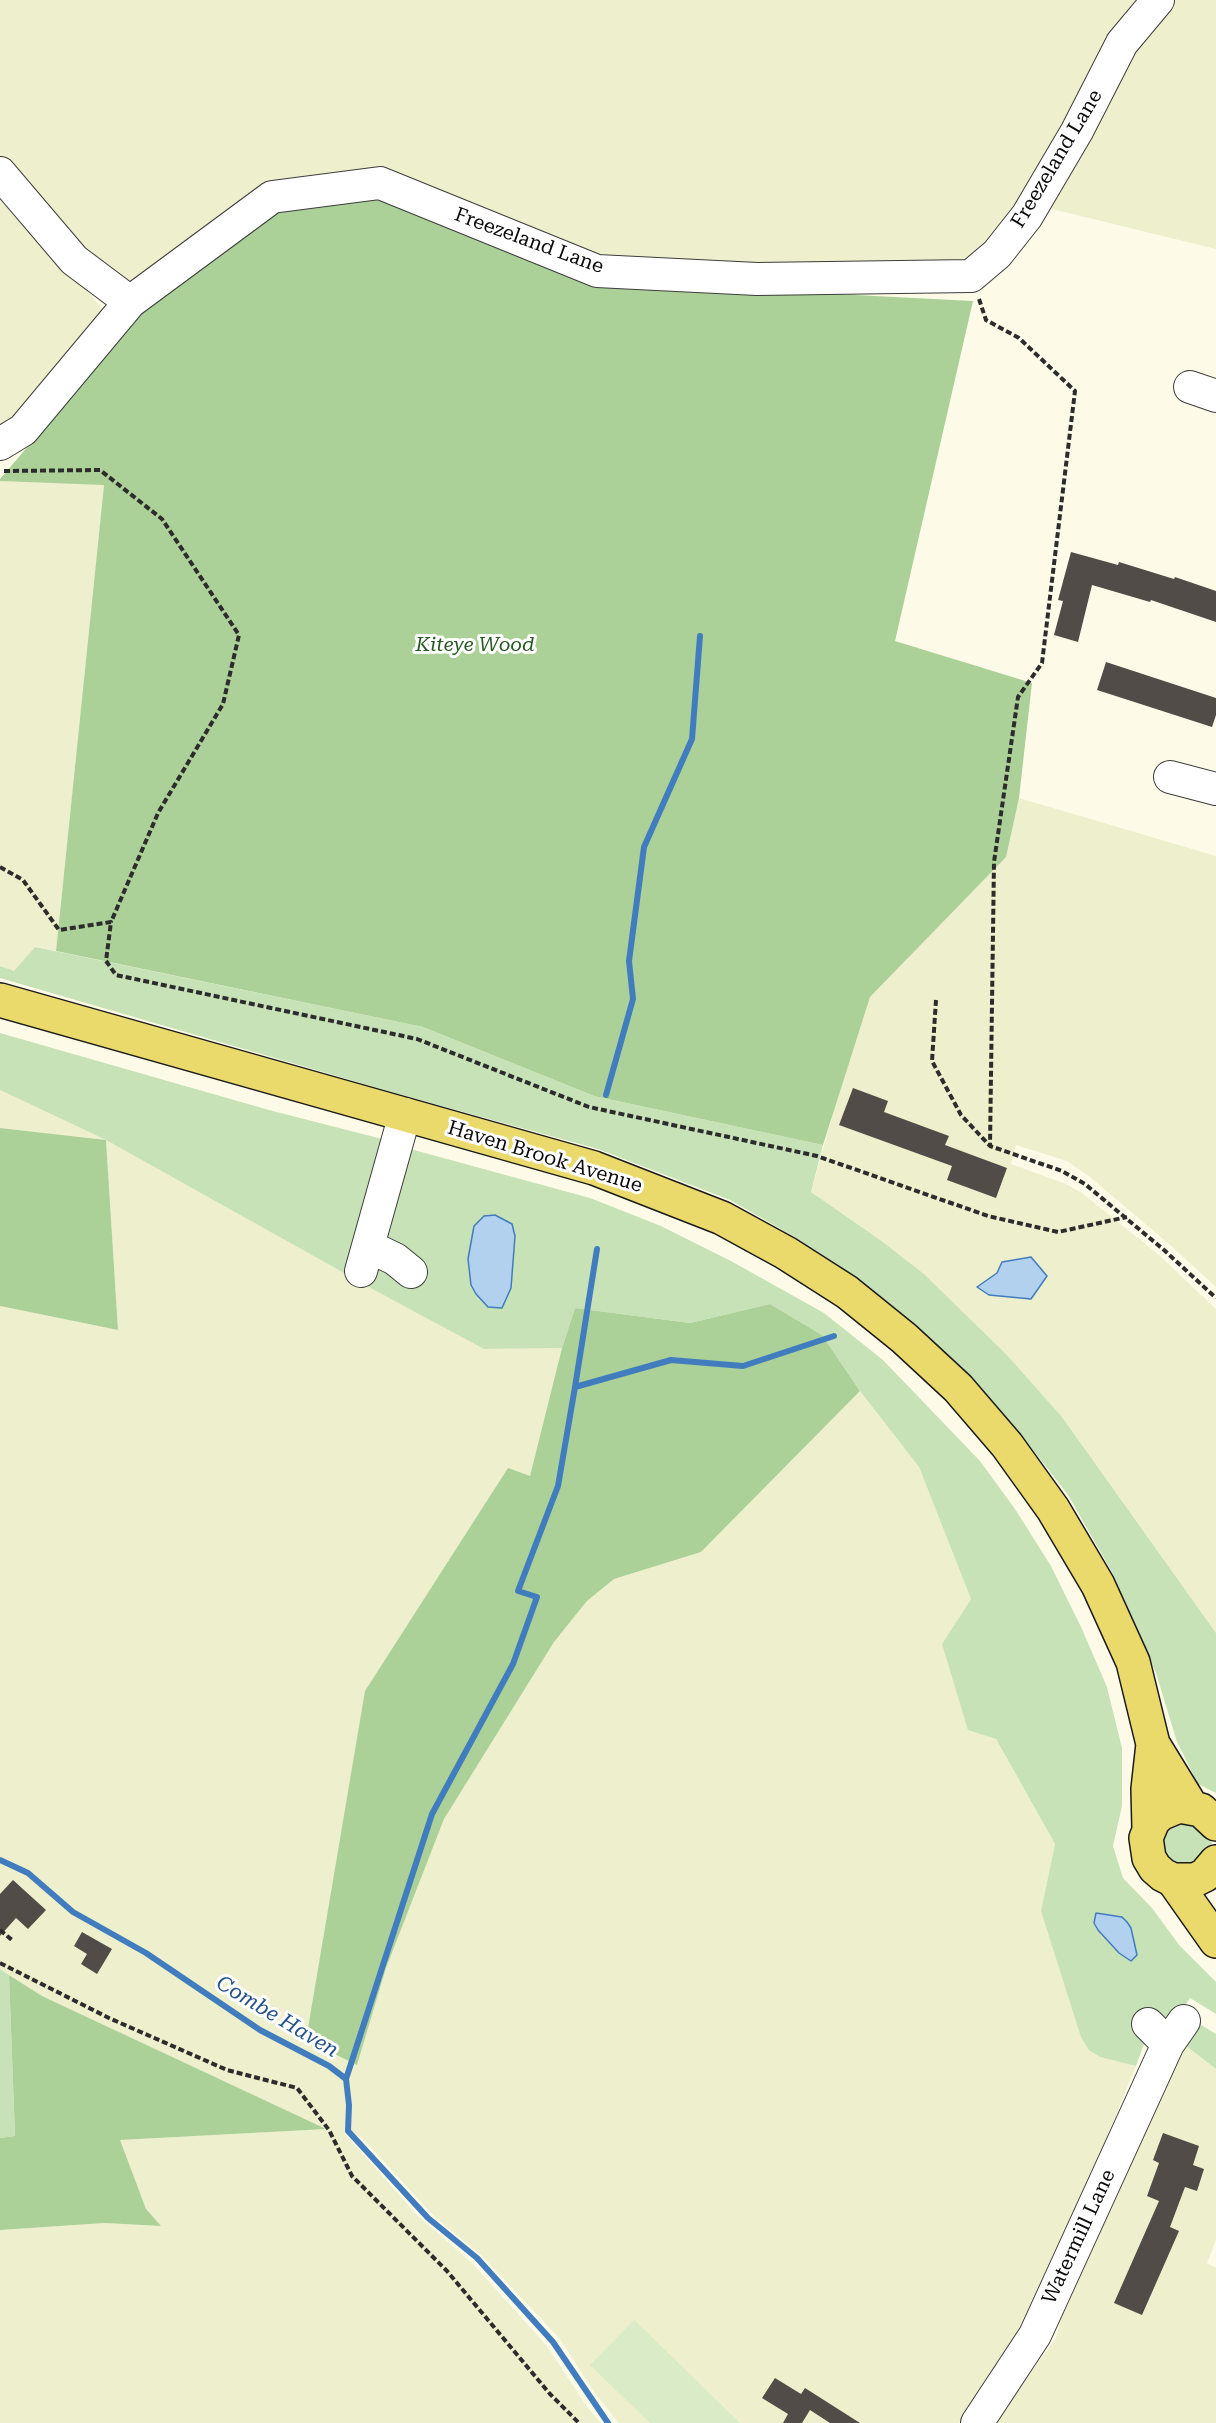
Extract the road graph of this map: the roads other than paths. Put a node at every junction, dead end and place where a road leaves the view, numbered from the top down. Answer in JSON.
{"nodes":[{"id":1,"x":1158,"y":0,"type":"edge"},
{"id":2,"x":0,"y":173,"type":"edge"},
{"id":3,"x":130,"y":302,"type":"junction"},
{"id":4,"x":0,"y":444,"type":"edge"},
{"id":5,"x":1170,"y":777,"type":"dead end"},
{"id":6,"x":1216,"y":789,"type":"edge"},
{"id":7,"x":0,"y":1000,"type":"edge"},
{"id":8,"x":405,"y":1114,"type":"junction"},
{"id":9,"x":411,"y":1272,"type":"dead end"},
{"id":10,"x":1153,"y":1744,"type":"junction"},
{"id":11,"x":1206,"y":1813,"type":"edge"},
{"id":12,"x":1149,"y":1829,"type":"junction"},
{"id":13,"x":1214,"y":1865,"type":"edge"},
{"id":14,"x":1173,"y":1880,"type":"junction"},
{"id":15,"x":1216,"y":1920,"type":"edge"},
{"id":16,"x":1216,"y":1941,"type":"edge"},
{"id":17,"x":1166,"y":2030,"type":"dead end"},
{"id":18,"x":977,"y":2423,"type":"edge"}],
"edges":[{"from":1,"to":3,"type":"street","name":"Freezeland Lane"},
{"from":2,"to":3,"type":"street"},
{"from":3,"to":4,"type":"street","name":"Freezeland Lane"},
{"from":5,"to":6,"type":"street"},
{"from":7,"to":8,"type":"main road","name":"Haven Brook Avenue"},
{"from":8,"to":9,"type":"street"},
{"from":8,"to":10,"type":"main road","name":"Haven Brook Avenue"},
{"from":10,"to":11,"type":"main road","name":"Haven Brook Avenue"},
{"from":10,"to":12,"type":"main road","name":"Haven Brook Avenue"},
{"from":11,"to":12,"type":"main road"},
{"from":12,"to":14,"type":"main road","name":"Haven Brook Avenue"},
{"from":13,"to":14,"type":"main road"},
{"from":13,"to":15,"type":"main road"},
{"from":14,"to":16,"type":"main road"},
{"from":17,"to":18,"type":"street","name":"Watermill Lane"}]}
